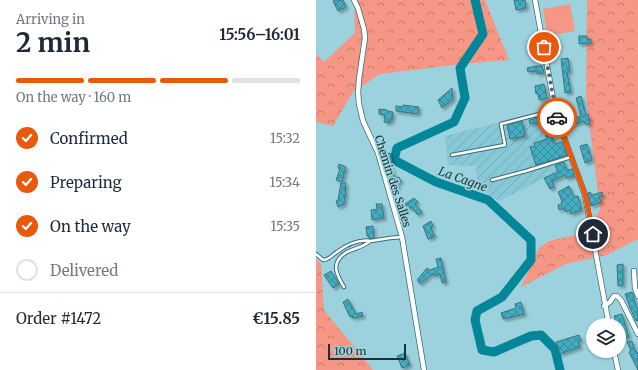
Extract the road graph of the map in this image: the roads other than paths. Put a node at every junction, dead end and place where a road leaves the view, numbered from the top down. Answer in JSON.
{"nodes":[{"id":1,"x":354,"y":0,"type":"edge"},
{"id":2,"x":535,"y":0,"type":"edge"},
{"id":3,"x":555,"y":110,"type":"junction"},
{"id":4,"x":452,"y":155,"type":"dead end"},
{"id":5,"x":571,"y":157,"type":"junction"},
{"id":6,"x":492,"y":180,"type":"dead end"},
{"id":7,"x":402,"y":237,"type":"junction"},
{"id":8,"x":371,"y":241,"type":"junction"},
{"id":9,"x":316,"y":254,"type":"edge"},
{"id":10,"x":634,"y":271,"type":"dead end"},
{"id":11,"x":344,"y":287,"type":"dead end"},
{"id":12,"x":638,"y":296,"type":"edge"},
{"id":13,"x":604,"y":306,"type":"junction"},
{"id":14,"x":607,"y":318,"type":"edge"},
{"id":15,"x":638,"y":334,"type":"edge"},
{"id":16,"x":615,"y":358,"type":"edge"},
{"id":17,"x":424,"y":370,"type":"edge"},
{"id":18,"x":618,"y":370,"type":"edge"}],
"edges":[{"from":1,"to":7,"type":"street","name":"Chemin des Salles"},
{"from":2,"to":3,"type":"street"},
{"from":3,"to":4,"type":"lane"},
{"from":3,"to":5,"type":"street"},
{"from":5,"to":6,"type":"lane"},
{"from":5,"to":13,"type":"street"},
{"from":7,"to":8,"type":"lane"},
{"from":7,"to":17,"type":"street","name":"Chemin des Salles"},
{"from":8,"to":9,"type":"lane"},
{"from":8,"to":11,"type":"lane"},
{"from":10,"to":12,"type":"street"},
{"from":13,"to":14,"type":"street"},
{"from":13,"to":15,"type":"street"},
{"from":16,"to":18,"type":"street"}]}
